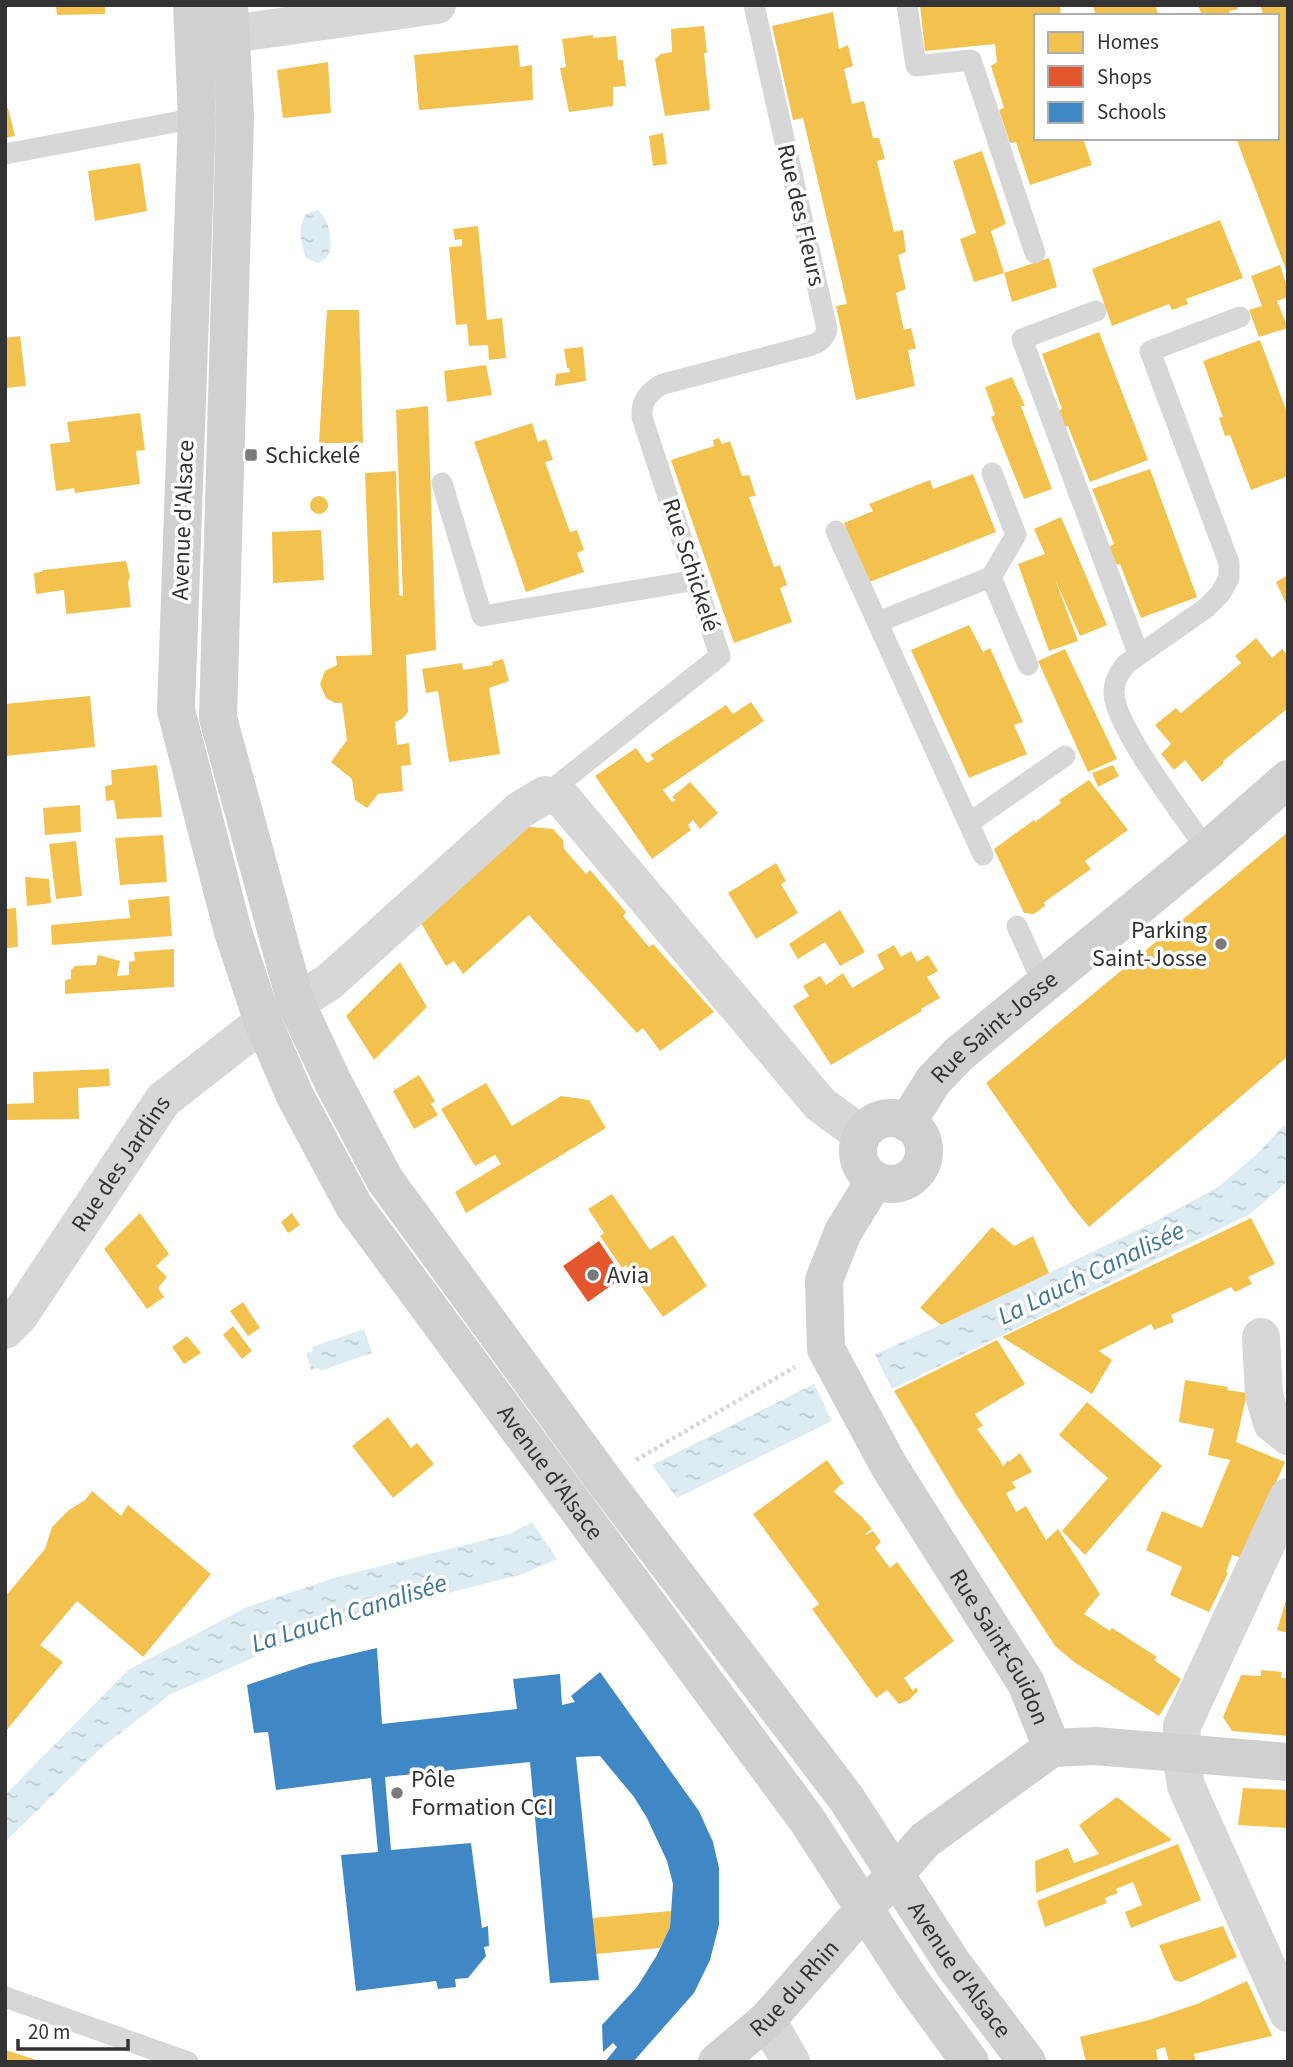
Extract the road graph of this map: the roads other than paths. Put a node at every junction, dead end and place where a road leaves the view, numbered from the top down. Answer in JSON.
{"nodes":[{"id":1,"x":192,"y":5,"type":"edge"},
{"id":2,"x":437,"y":5,"type":"edge"},
{"id":3,"x":754,"y":5,"type":"edge"},
{"id":4,"x":907,"y":5,"type":"edge"},
{"id":5,"x":397,"y":8,"type":"edge"},
{"id":6,"x":230,"y":20,"type":"edge"},
{"id":7,"x":197,"y":118,"type":"junction"},
{"id":8,"x":5,"y":154,"type":"edge"},
{"id":9,"x":1035,"y":253,"type":"dead end"},
{"id":10,"x":1096,"y":311,"type":"dead end"},
{"id":11,"x":1240,"y":317,"type":"dead end"},
{"id":12,"x":739,"y":364,"type":"joint"},
{"id":13,"x":992,"y":473,"type":"dead end"},
{"id":14,"x":442,"y":483,"type":"dead end"},
{"id":15,"x":836,"y":531,"type":"dead end"},
{"id":16,"x":991,"y":577,"type":"junction"},
{"id":17,"x":697,"y":580,"type":"junction"},
{"id":18,"x":878,"y":622,"type":"junction"},
{"id":19,"x":1138,"y":653,"type":"junction"},
{"id":20,"x":1028,"y":665,"type":"dead end"},
{"id":21,"x":1065,"y":756,"type":"dead end"},
{"id":22,"x":1288,"y":779,"type":"edge"},
{"id":23,"x":545,"y":795,"type":"junction"},
{"id":24,"x":969,"y":823,"type":"junction"},
{"id":25,"x":1207,"y":850,"type":"junction"},
{"id":26,"x":983,"y":855,"type":"dead end"},
{"id":27,"x":1017,"y":926,"type":"dead end"},
{"id":28,"x":1043,"y":984,"type":"junction"},
{"id":29,"x":296,"y":1003,"type":"junction"},
{"id":30,"x":263,"y":1023,"type":"junction"},
{"id":31,"x":907,"y":1123,"type":"junction"},
{"id":32,"x":862,"y":1135,"type":"junction"},
{"id":33,"x":875,"y":1180,"type":"junction"},
{"id":34,"x":5,"y":1330,"type":"edge"},
{"id":35,"x":1261,"y":1337,"type":"dead end"},
{"id":36,"x":1288,"y":1436,"type":"edge"},
{"id":37,"x":1288,"y":1497,"type":"edge"},
{"id":38,"x":1052,"y":1748,"type":"junction"},
{"id":39,"x":1181,"y":1753,"type":"junction"},
{"id":40,"x":1288,"y":1762,"type":"edge"},
{"id":41,"x":895,"y":1874,"type":"junction"},
{"id":42,"x":864,"y":1909,"type":"junction"},
{"id":43,"x":5,"y":1997,"type":"edge"},
{"id":44,"x":1288,"y":2013,"type":"edge"},
{"id":45,"x":767,"y":2020,"type":"junction"},
{"id":46,"x":188,"y":2062,"type":"edge"},
{"id":47,"x":717,"y":2062,"type":"edge"},
{"id":48,"x":791,"y":2062,"type":"edge"},
{"id":49,"x":970,"y":2062,"type":"edge"},
{"id":50,"x":1027,"y":2062,"type":"edge"}],
"edges":[{"from":1,"to":7,"type":"main road","name":"Avenue d'Alsace"},
{"from":2,"to":5,"type":"street"},
{"from":3,"to":12,"type":"lane","name":"Rue des Fleurs"},
{"from":4,"to":9,"type":"lane"},
{"from":5,"to":6,"type":"street"},
{"from":6,"to":29,"type":"main road","name":"Avenue d'Alsace"},
{"from":7,"to":8,"type":"lane"},
{"from":7,"to":30,"type":"main road","name":"Avenue d'Alsace"},
{"from":10,"to":19,"type":"lane"},
{"from":11,"to":19,"type":"lane"},
{"from":12,"to":17,"type":"lane","name":"Rue Schickelé"},
{"from":13,"to":16,"type":"lane"},
{"from":14,"to":17,"type":"lane"},
{"from":15,"to":18,"type":"lane"},
{"from":16,"to":18,"type":"lane"},
{"from":16,"to":20,"type":"lane"},
{"from":17,"to":23,"type":"lane","name":"Rue Schickelé"},
{"from":18,"to":24,"type":"lane"},
{"from":19,"to":25,"type":"lane"},
{"from":21,"to":24,"type":"lane"},
{"from":22,"to":25,"type":"main road","name":"Rue Saint-Josse"},
{"from":23,"to":29,"type":"street","name":"Rue Schickelé"},
{"from":23,"to":32,"type":"street"},
{"from":24,"to":26,"type":"lane"},
{"from":25,"to":28,"type":"main road","name":"Rue Saint-Josse"},
{"from":27,"to":28,"type":"lane"},
{"from":28,"to":31,"type":"main road","name":"Rue Saint-Josse"},
{"from":29,"to":30,"type":"main road"},
{"from":29,"to":41,"type":"main road","name":"Avenue d'Alsace"},
{"from":30,"to":34,"type":"street","name":"Rue des Jardins"},
{"from":30,"to":42,"type":"main road","name":"Avenue d'Alsace"},
{"from":31,"to":32,"type":"main road"},
{"from":31,"to":33,"type":"main road"},
{"from":32,"to":33,"type":"main road"},
{"from":33,"to":38,"type":"main road","name":"Rue Saint-Guidon"},
{"from":35,"to":36,"type":"street"},
{"from":37,"to":39,"type":"street"},
{"from":38,"to":39,"type":"main road","name":"Rue Saint-Guidon"},
{"from":38,"to":41,"type":"main road"},
{"from":39,"to":40,"type":"main road","name":"Rue Saint-Guidon"},
{"from":39,"to":44,"type":"street"},
{"from":41,"to":42,"type":"main road","name":"Avenue d'Alsace"},
{"from":41,"to":50,"type":"main road","name":"Avenue d'Alsace"},
{"from":42,"to":45,"type":"main road","name":"Rue du Rhin"},
{"from":42,"to":49,"type":"main road","name":"Avenue d'Alsace"},
{"from":43,"to":46,"type":"lane"},
{"from":45,"to":47,"type":"main road","name":"Rue du Rhin"},
{"from":45,"to":48,"type":"street"}]}
